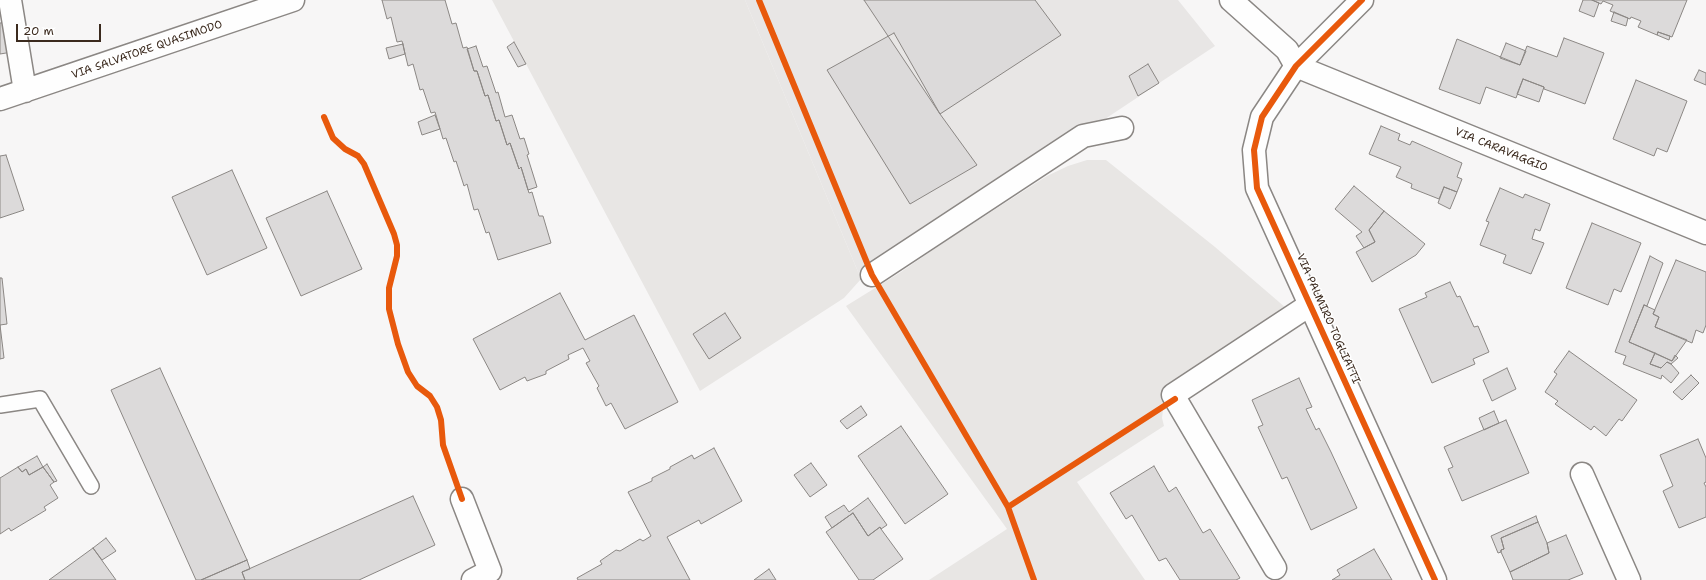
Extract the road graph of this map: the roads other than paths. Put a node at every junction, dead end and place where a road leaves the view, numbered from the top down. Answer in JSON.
{"nodes":[{"id":1,"x":10,"y":0,"type":"edge"},
{"id":2,"x":293,"y":0,"type":"edge"},
{"id":3,"x":1231,"y":0,"type":"edge"},
{"id":4,"x":1362,"y":0,"type":"edge"},
{"id":5,"x":1296,"y":66,"type":"junction"},
{"id":6,"x":25,"y":91,"type":"junction"},
{"id":7,"x":0,"y":99,"type":"edge"},
{"id":8,"x":1122,"y":128,"type":"dead end"},
{"id":9,"x":1706,"y":232,"type":"edge"},
{"id":10,"x":872,"y":276,"type":"dead end"},
{"id":11,"x":1311,"y":304,"type":"junction"},
{"id":12,"x":0,"y":404,"type":"edge"},
{"id":13,"x":1582,"y":474,"type":"dead end"},
{"id":14,"x":91,"y":486,"type":"dead end"},
{"id":15,"x":462,"y":499,"type":"dead end"},
{"id":16,"x":1275,"y":568,"type":"dead end"},
{"id":17,"x":473,"y":580,"type":"edge"},
{"id":18,"x":1435,"y":580,"type":"edge"},
{"id":19,"x":1629,"y":580,"type":"edge"}],
"edges":[{"from":1,"to":6,"type":"street"},
{"from":2,"to":6,"type":"street","name":"VIA SALVATORE QUASIMODO"},
{"from":3,"to":5,"type":"street"},
{"from":4,"to":5,"type":"street","name":"VIA PALMIRO TOGLIATTI"},
{"from":5,"to":9,"type":"street","name":"VIA CARAVAGGIO"},
{"from":5,"to":11,"type":"street","name":"VIA PALMIRO TOGLIATTI"},
{"from":6,"to":7,"type":"street","name":"VIA SALVATORE QUASIMODO"},
{"from":8,"to":10,"type":"street"},
{"from":11,"to":16,"type":"street"},
{"from":11,"to":18,"type":"street","name":"VIA PALMIRO TOGLIATTI"},
{"from":12,"to":14,"type":"lane"},
{"from":13,"to":19,"type":"street"},
{"from":15,"to":17,"type":"street"}]}
